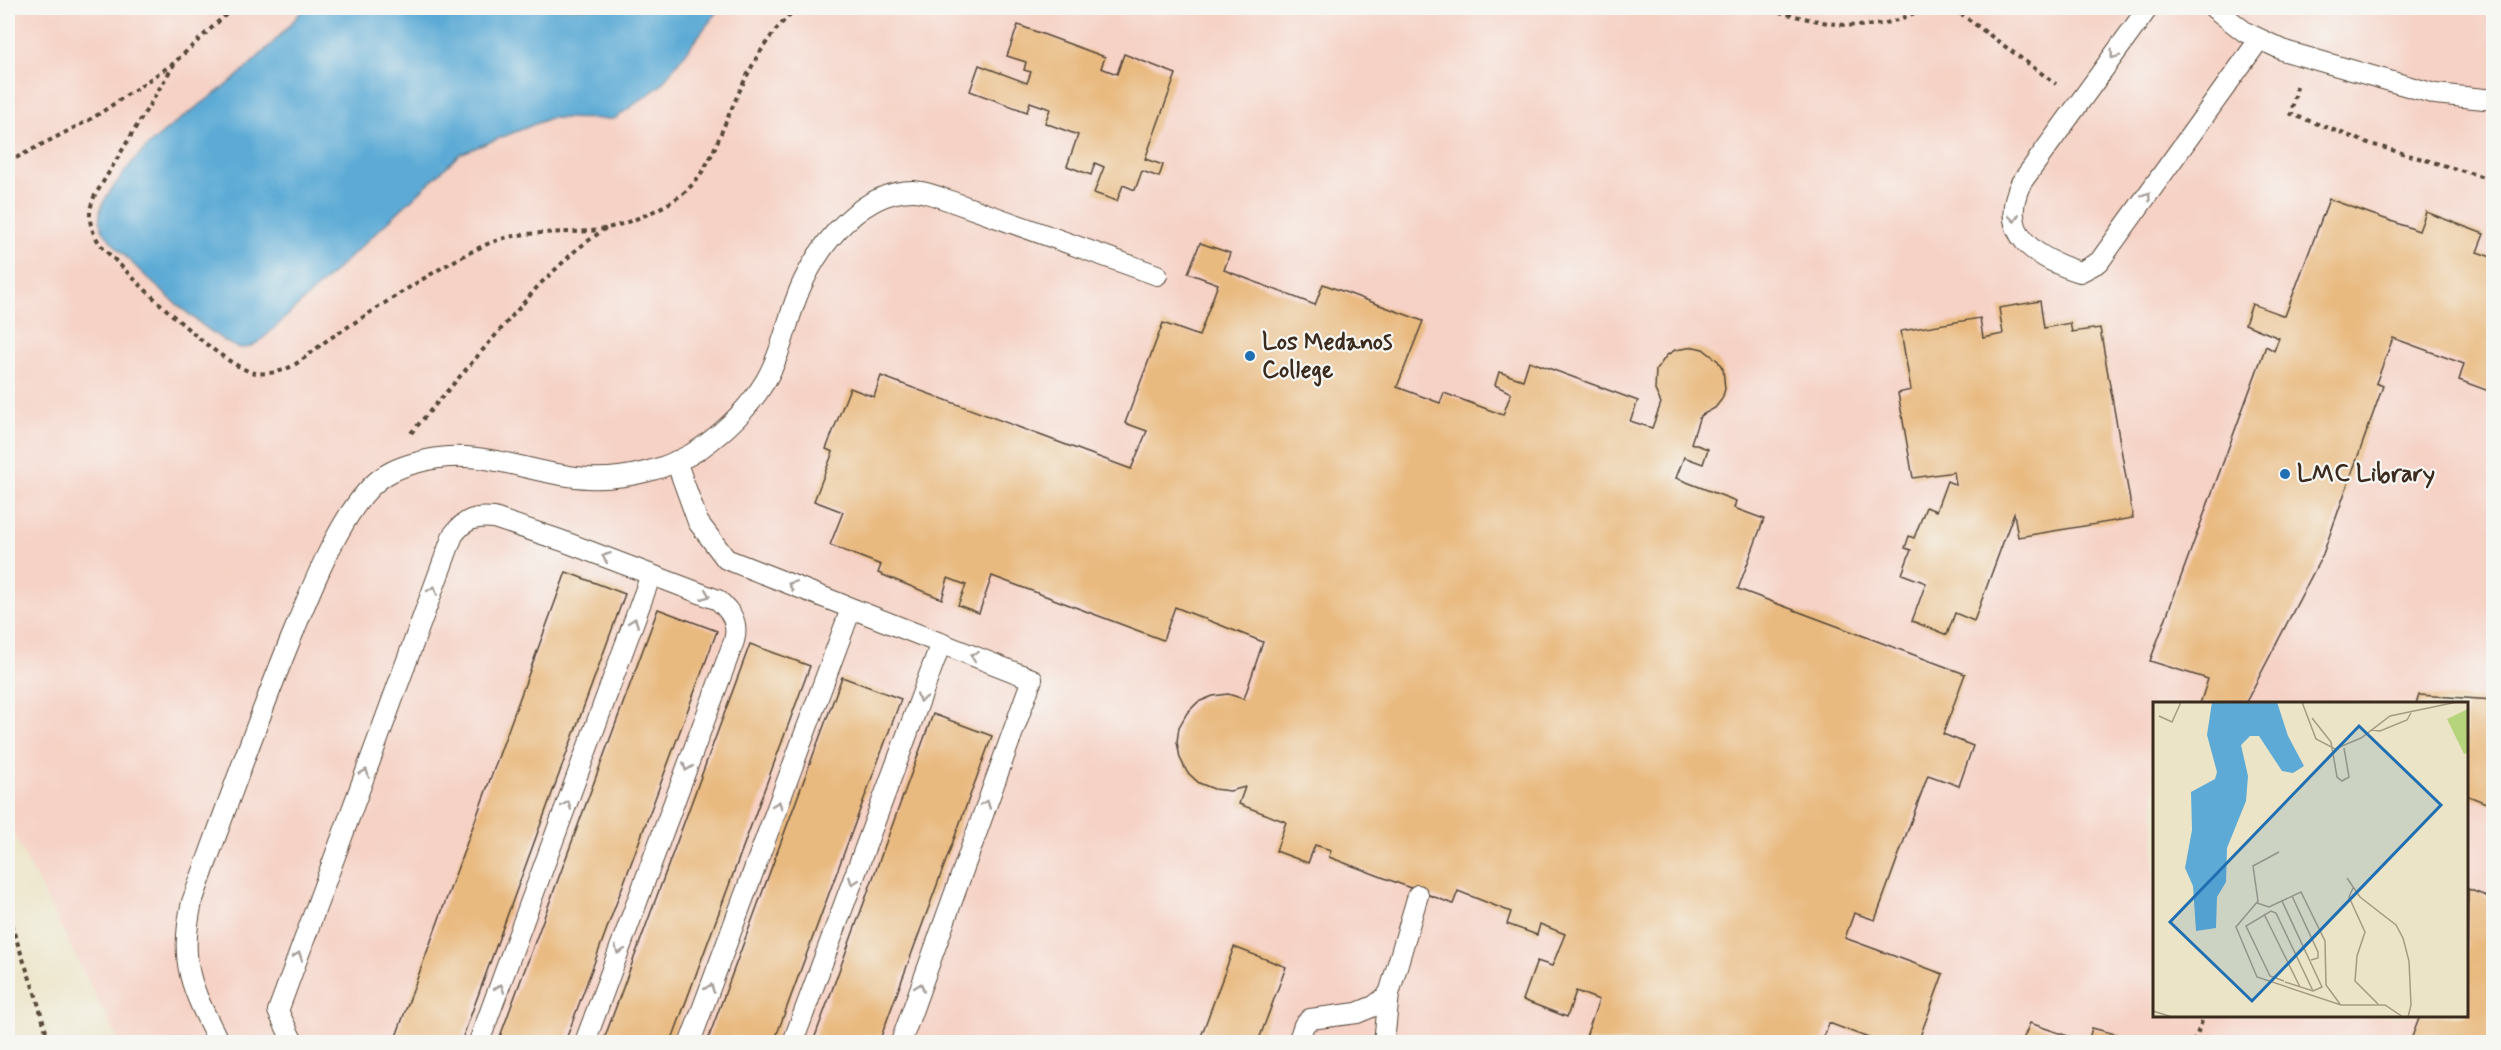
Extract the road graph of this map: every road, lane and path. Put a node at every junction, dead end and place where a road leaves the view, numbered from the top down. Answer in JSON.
{"nodes":[{"id":1,"x":233,"y":8,"type":"edge"},
{"id":2,"x":798,"y":8,"type":"edge"},
{"id":3,"x":1761,"y":8,"type":"edge"},
{"id":4,"x":1923,"y":8,"type":"edge"},
{"id":5,"x":1953,"y":8,"type":"edge"},
{"id":6,"x":2148,"y":8,"type":"edge"},
{"id":7,"x":2214,"y":8,"type":"edge"},
{"id":8,"x":2259,"y":40,"type":"junction"},
{"id":9,"x":2305,"y":57,"type":"junction"},
{"id":10,"x":176,"y":61,"type":"junction"},
{"id":11,"x":2493,"y":100,"type":"edge"},
{"id":12,"x":2080,"y":102,"type":"junction"},
{"id":13,"x":8,"y":162,"type":"edge"},
{"id":14,"x":2493,"y":180,"type":"edge"},
{"id":15,"x":610,"y":226,"type":"junction"},
{"id":16,"x":1157,"y":275,"type":"dead end"},
{"id":17,"x":406,"y":439,"type":"dead end"},
{"id":18,"x":676,"y":461,"type":"junction"},
{"id":19,"x":651,"y":575,"type":"junction"},
{"id":20,"x":851,"y":609,"type":"junction"},
{"id":21,"x":941,"y":644,"type":"junction"},
{"id":22,"x":1418,"y":895,"type":"dead end"},
{"id":23,"x":8,"y":916,"type":"edge"},
{"id":24,"x":1389,"y":994,"type":"junction"},
{"id":25,"x":2204,"y":1017,"type":"edge"},
{"id":26,"x":49,"y":1042,"type":"edge"},
{"id":27,"x":219,"y":1042,"type":"edge"},
{"id":28,"x":293,"y":1042,"type":"edge"},
{"id":29,"x":480,"y":1042,"type":"edge"},
{"id":30,"x":585,"y":1042,"type":"edge"},
{"id":31,"x":690,"y":1042,"type":"edge"},
{"id":32,"x":793,"y":1042,"type":"edge"},
{"id":33,"x":901,"y":1042,"type":"edge"},
{"id":34,"x":1298,"y":1042,"type":"edge"},
{"id":35,"x":1384,"y":1042,"type":"edge"},
{"id":36,"x":2194,"y":1042,"type":"edge"}],
"edges":[{"from":1,"to":10,"type":"path"},
{"from":2,"to":15,"type":"path"},
{"from":3,"to":4,"type":"path"},
{"from":5,"to":12,"type":"path"},
{"from":6,"to":12,"type":"lane","one_way":true},
{"from":7,"to":8,"type":"lane"},
{"from":8,"to":9,"type":"lane"},
{"from":12,"to":8,"type":"lane","one_way":true},
{"from":9,"to":11,"type":"lane"},
{"from":9,"to":14,"type":"path"},
{"from":10,"to":13,"type":"path"},
{"from":10,"to":15,"type":"path"},
{"from":15,"to":17,"type":"path"},
{"from":16,"to":18,"type":"lane"},
{"from":20,"to":18,"type":"lane","one_way":true},
{"from":18,"to":27,"type":"lane"},
{"from":19,"to":28,"type":"lane"},
{"from":29,"to":19,"type":"lane","one_way":true},
{"from":19,"to":30,"type":"lane","one_way":true},
{"from":20,"to":21,"type":"lane"},
{"from":31,"to":20,"type":"lane","one_way":true},
{"from":21,"to":32,"type":"lane","one_way":true},
{"from":33,"to":21,"type":"lane","one_way":true},
{"from":22,"to":24,"type":"lane"},
{"from":23,"to":26,"type":"path"},
{"from":24,"to":34,"type":"lane"},
{"from":24,"to":35,"type":"lane"},
{"from":25,"to":36,"type":"path"}]}
